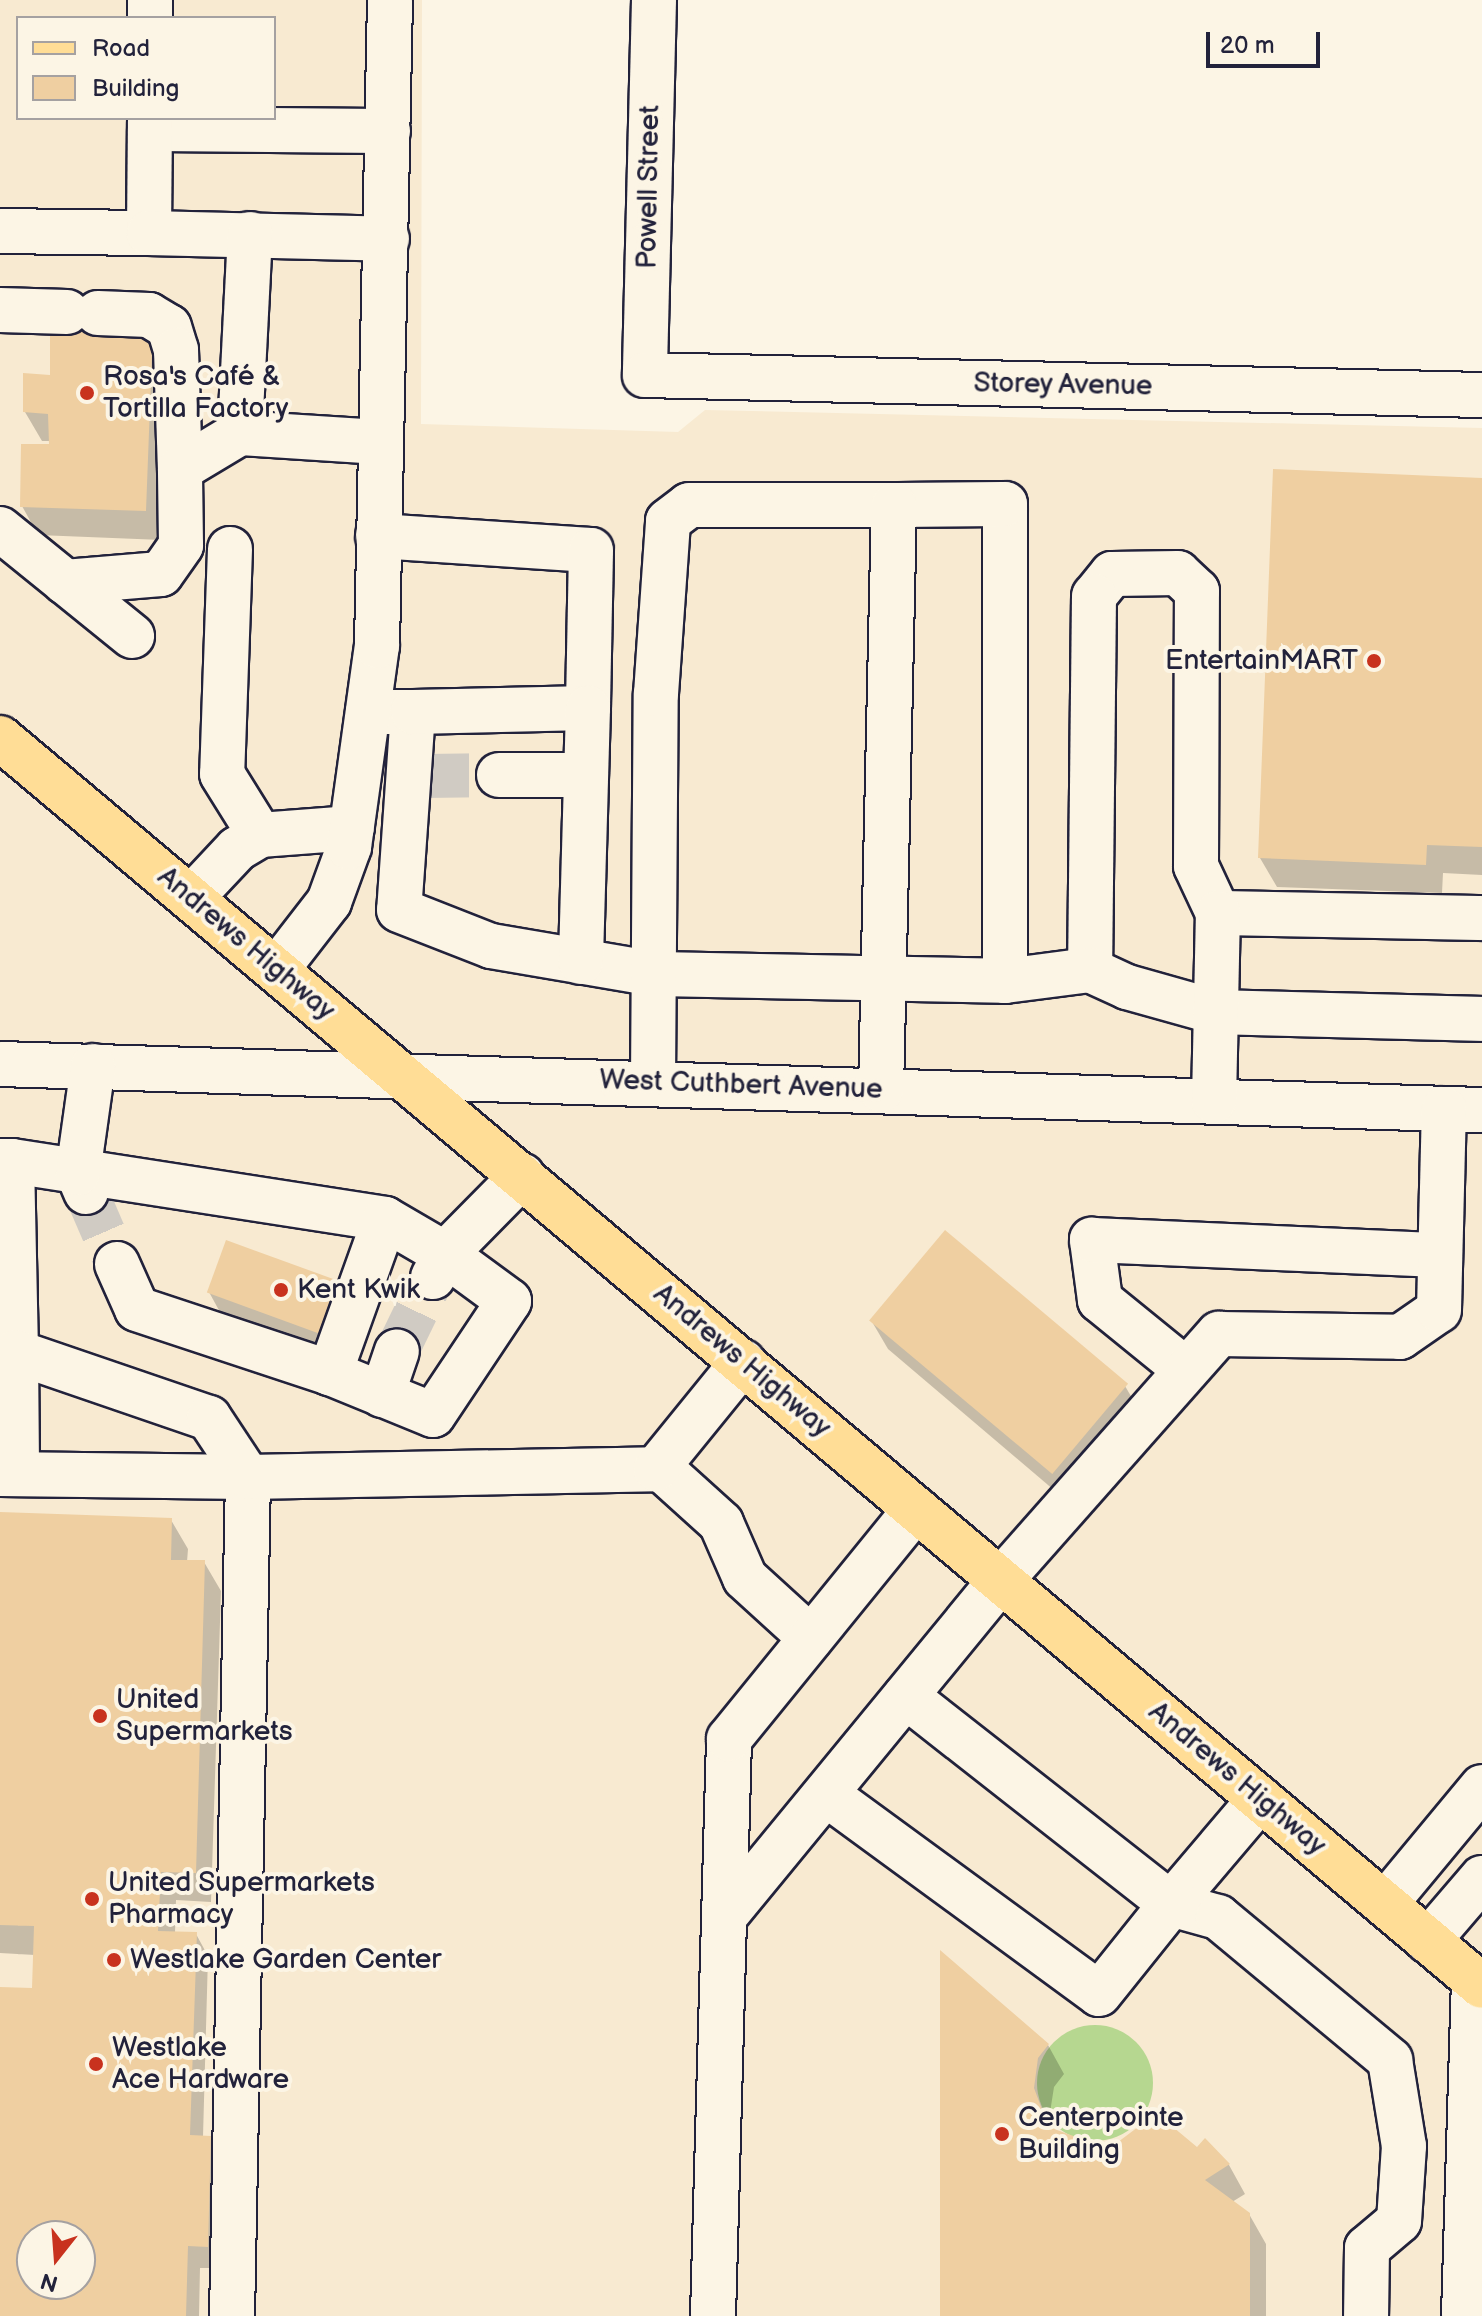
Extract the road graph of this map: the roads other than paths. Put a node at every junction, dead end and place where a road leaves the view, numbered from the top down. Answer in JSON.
{"nodes":[{"id":1,"x":390,"y":0,"type":"edge"},
{"id":2,"x":654,"y":0,"type":"edge"},
{"id":3,"x":150,"y":124,"type":"edge"},
{"id":4,"x":388,"y":131,"type":"junction"},
{"id":5,"x":0,"y":231,"type":"edge"},
{"id":6,"x":149,"y":233,"type":"junction"},
{"id":7,"x":250,"y":234,"type":"junction"},
{"id":8,"x":387,"y":239,"type":"junction"},
{"id":9,"x":0,"y":310,"type":"edge"},
{"id":10,"x":645,"y":375,"type":"joint"},
{"id":11,"x":1482,"y":395,"type":"edge"},
{"id":12,"x":240,"y":433,"type":"junction"},
{"id":13,"x":381,"y":442,"type":"junction"},
{"id":14,"x":180,"y":469,"type":"junction"},
{"id":15,"x":894,"y":505,"type":"junction"},
{"id":16,"x":0,"y":529,"type":"edge"},
{"id":17,"x":378,"y":536,"type":"junction"},
{"id":18,"x":230,"y":549,"type":"dead end"},
{"id":19,"x":65,"y":582,"type":"junction"},
{"id":20,"x":132,"y":636,"type":"dead end"},
{"id":21,"x":588,"y":708,"type":"junction"},
{"id":22,"x":368,"y":712,"type":"junction"},
{"id":23,"x":413,"y":712,"type":"junction"},
{"id":24,"x":0,"y":738,"type":"edge"},
{"id":25,"x":499,"y":775,"type":"tunnel mouth"},
{"id":26,"x":586,"y":775,"type":"junction"},
{"id":27,"x":352,"y":828,"type":"junction"},
{"id":28,"x":260,"y":835,"type":"junction"},
{"id":29,"x":191,"y":898,"type":"junction"},
{"id":30,"x":1218,"y":913,"type":"junction"},
{"id":31,"x":1482,"y":918,"type":"edge"},
{"id":32,"x":581,"y":962,"type":"junction"},
{"id":33,"x":277,"y":969,"type":"junction"},
{"id":34,"x":1090,"y":970,"type":"junction"},
{"id":35,"x":654,"y":974,"type":"junction"},
{"id":36,"x":882,"y":979,"type":"junction"},
{"id":37,"x":1005,"y":981,"type":"junction"},
{"id":38,"x":1216,"y":1012,"type":"junction"},
{"id":39,"x":1482,"y":1019,"type":"edge"},
{"id":40,"x":0,"y":1064,"type":"edge"},
{"id":41,"x":93,"y":1066,"type":"junction"},
{"id":42,"x":401,"y":1074,"type":"junction"},
{"id":43,"x":653,"y":1082,"type":"junction"},
{"id":44,"x":881,"y":1090,"type":"junction"},
{"id":45,"x":1214,"y":1101,"type":"junction"},
{"id":46,"x":1463,"y":1110,"type":"edge"},
{"id":47,"x":6,"y":1161,"type":"edge"},
{"id":48,"x":522,"y":1176,"type":"junction"},
{"id":49,"x":82,"y":1182,"type":"junction"},
{"id":50,"x":385,"y":1219,"type":"junction"},
{"id":51,"x":1440,"y":1255,"type":"junction"},
{"id":52,"x":117,"y":1264,"type":"tunnel mouth"},
{"id":53,"x":439,"y":1266,"type":"junction"},
{"id":54,"x":397,"y":1351,"type":"tunnel mouth"},
{"id":55,"x":16,"y":1352,"type":"junction"},
{"id":56,"x":743,"y":1362,"type":"junction"},
{"id":57,"x":1186,"y":1370,"type":"junction"},
{"id":58,"x":330,"y":1373,"type":"junction"},
{"id":59,"x":382,"y":1395,"type":"junction"},
{"id":60,"x":658,"y":1466,"type":"junction"},
{"id":61,"x":9,"y":1474,"type":"edge"},
{"id":62,"x":248,"y":1477,"type":"junction"},
{"id":63,"x":916,"y":1509,"type":"junction"},
{"id":64,"x":1001,"y":1580,"type":"junction"},
{"id":65,"x":811,"y":1638,"type":"junction"},
{"id":66,"x":906,"y":1696,"type":"junction"},
{"id":67,"x":1482,"y":1787,"type":"edge"},
{"id":68,"x":826,"y":1794,"type":"junction"},
{"id":69,"x":1260,"y":1799,"type":"junction"},
{"id":70,"x":1482,"y":1878,"type":"edge"},
{"id":71,"x":1171,"y":1904,"type":"junction"},
{"id":72,"x":1385,"y":1904,"type":"junction"},
{"id":73,"x":724,"y":1917,"type":"junction"},
{"id":74,"x":1428,"y":1941,"type":"junction"},
{"id":75,"x":1478,"y":1983,"type":"edge"},
{"id":76,"x":1470,"y":2300,"type":"edge"},
{"id":77,"x":232,"y":2316,"type":"edge"},
{"id":78,"x":713,"y":2316,"type":"edge"},
{"id":79,"x":1366,"y":2316,"type":"edge"}],
"edges":[{"from":1,"to":4,"type":"street"},
{"from":2,"to":10,"type":"street","name":"Powell Street"},
{"from":3,"to":4,"type":"street"},
{"from":3,"to":6,"type":"street"},
{"from":4,"to":8,"type":"street"},
{"from":5,"to":6,"type":"street"},
{"from":6,"to":7,"type":"street"},
{"from":7,"to":8,"type":"street"},
{"from":7,"to":12,"type":"street"},
{"from":8,"to":13,"type":"street"},
{"from":9,"to":14,"type":"street"},
{"from":10,"to":11,"type":"street","name":"Storey Avenue"},
{"from":12,"to":13,"type":"street"},
{"from":12,"to":14,"type":"street"},
{"from":13,"to":17,"type":"street"},
{"from":14,"to":19,"type":"street"},
{"from":15,"to":35,"type":"street"},
{"from":15,"to":36,"type":"street"},
{"from":15,"to":37,"type":"street"},
{"from":16,"to":19,"type":"street"},
{"from":17,"to":21,"type":"street"},
{"from":17,"to":22,"type":"street"},
{"from":18,"to":28,"type":"street"},
{"from":19,"to":20,"type":"street"},
{"from":21,"to":23,"type":"street"},
{"from":21,"to":26,"type":"street"},
{"from":22,"to":23,"type":"street"},
{"from":22,"to":27,"type":"street"},
{"from":23,"to":32,"type":"street"},
{"from":24,"to":29,"type":"main road","name":"Andrews Highway"},
{"from":25,"to":26,"type":"street"},
{"from":26,"to":32,"type":"street"},
{"from":27,"to":28,"type":"street"},
{"from":27,"to":33,"type":"street"},
{"from":28,"to":29,"type":"street"},
{"from":29,"to":33,"type":"main road","name":"Andrews Highway"},
{"from":30,"to":31,"type":"street"},
{"from":30,"to":34,"type":"street"},
{"from":30,"to":38,"type":"street"},
{"from":32,"to":35,"type":"street"},
{"from":33,"to":42,"type":"main road","name":"Andrews Highway"},
{"from":34,"to":37,"type":"street"},
{"from":34,"to":38,"type":"street"},
{"from":35,"to":36,"type":"street"},
{"from":35,"to":43,"type":"street"},
{"from":36,"to":37,"type":"street"},
{"from":36,"to":44,"type":"street"},
{"from":38,"to":39,"type":"street"},
{"from":38,"to":45,"type":"street"},
{"from":40,"to":41,"type":"street","name":"West Cuthbert Avenue"},
{"from":41,"to":42,"type":"street","name":"West Cuthbert Avenue"},
{"from":41,"to":49,"type":"street"},
{"from":42,"to":43,"type":"street","name":"West Cuthbert Avenue"},
{"from":42,"to":48,"type":"main road","name":"Andrews Highway"},
{"from":43,"to":44,"type":"street","name":"West Cuthbert Avenue"},
{"from":44,"to":45,"type":"street","name":"West Cuthbert Avenue"},
{"from":45,"to":46,"type":"street","name":"West Cuthbert Avenue"},
{"from":46,"to":51,"type":"street"},
{"from":47,"to":49,"type":"street"},
{"from":47,"to":55,"type":"street"},
{"from":48,"to":53,"type":"street"},
{"from":48,"to":56,"type":"main road","name":"Andrews Highway"},
{"from":49,"to":50,"type":"street"},
{"from":50,"to":53,"type":"street"},
{"from":50,"to":58,"type":"street"},
{"from":51,"to":57,"type":"street"},
{"from":51,"to":57,"type":"street"},
{"from":52,"to":58,"type":"street"},
{"from":53,"to":59,"type":"street"},
{"from":54,"to":59,"type":"street"},
{"from":55,"to":61,"type":"street"},
{"from":55,"to":62,"type":"street"},
{"from":56,"to":60,"type":"street"},
{"from":56,"to":63,"type":"main road","name":"Andrews Highway"},
{"from":57,"to":64,"type":"street"},
{"from":58,"to":59,"type":"street"},
{"from":60,"to":62,"type":"street"},
{"from":60,"to":65,"type":"street"},
{"from":61,"to":62,"type":"street"},
{"from":62,"to":77,"type":"street"},
{"from":63,"to":64,"type":"main road","name":"Andrews Highway"},
{"from":63,"to":65,"type":"street"},
{"from":64,"to":66,"type":"street"},
{"from":64,"to":69,"type":"main road","name":"Andrews Highway"},
{"from":65,"to":73,"type":"street"},
{"from":66,"to":68,"type":"street"},
{"from":66,"to":71,"type":"street"},
{"from":67,"to":72,"type":"street"},
{"from":68,"to":71,"type":"street"},
{"from":68,"to":73,"type":"street"},
{"from":69,"to":71,"type":"street"},
{"from":69,"to":72,"type":"main road","name":"Andrews Highway"},
{"from":70,"to":74,"type":"street"},
{"from":71,"to":79,"type":"street"},
{"from":72,"to":74,"type":"main road","name":"Andrews Highway"},
{"from":73,"to":78,"type":"street"},
{"from":74,"to":75,"type":"main road","name":"Andrews Highway"},
{"from":75,"to":76,"type":"street"}]}
